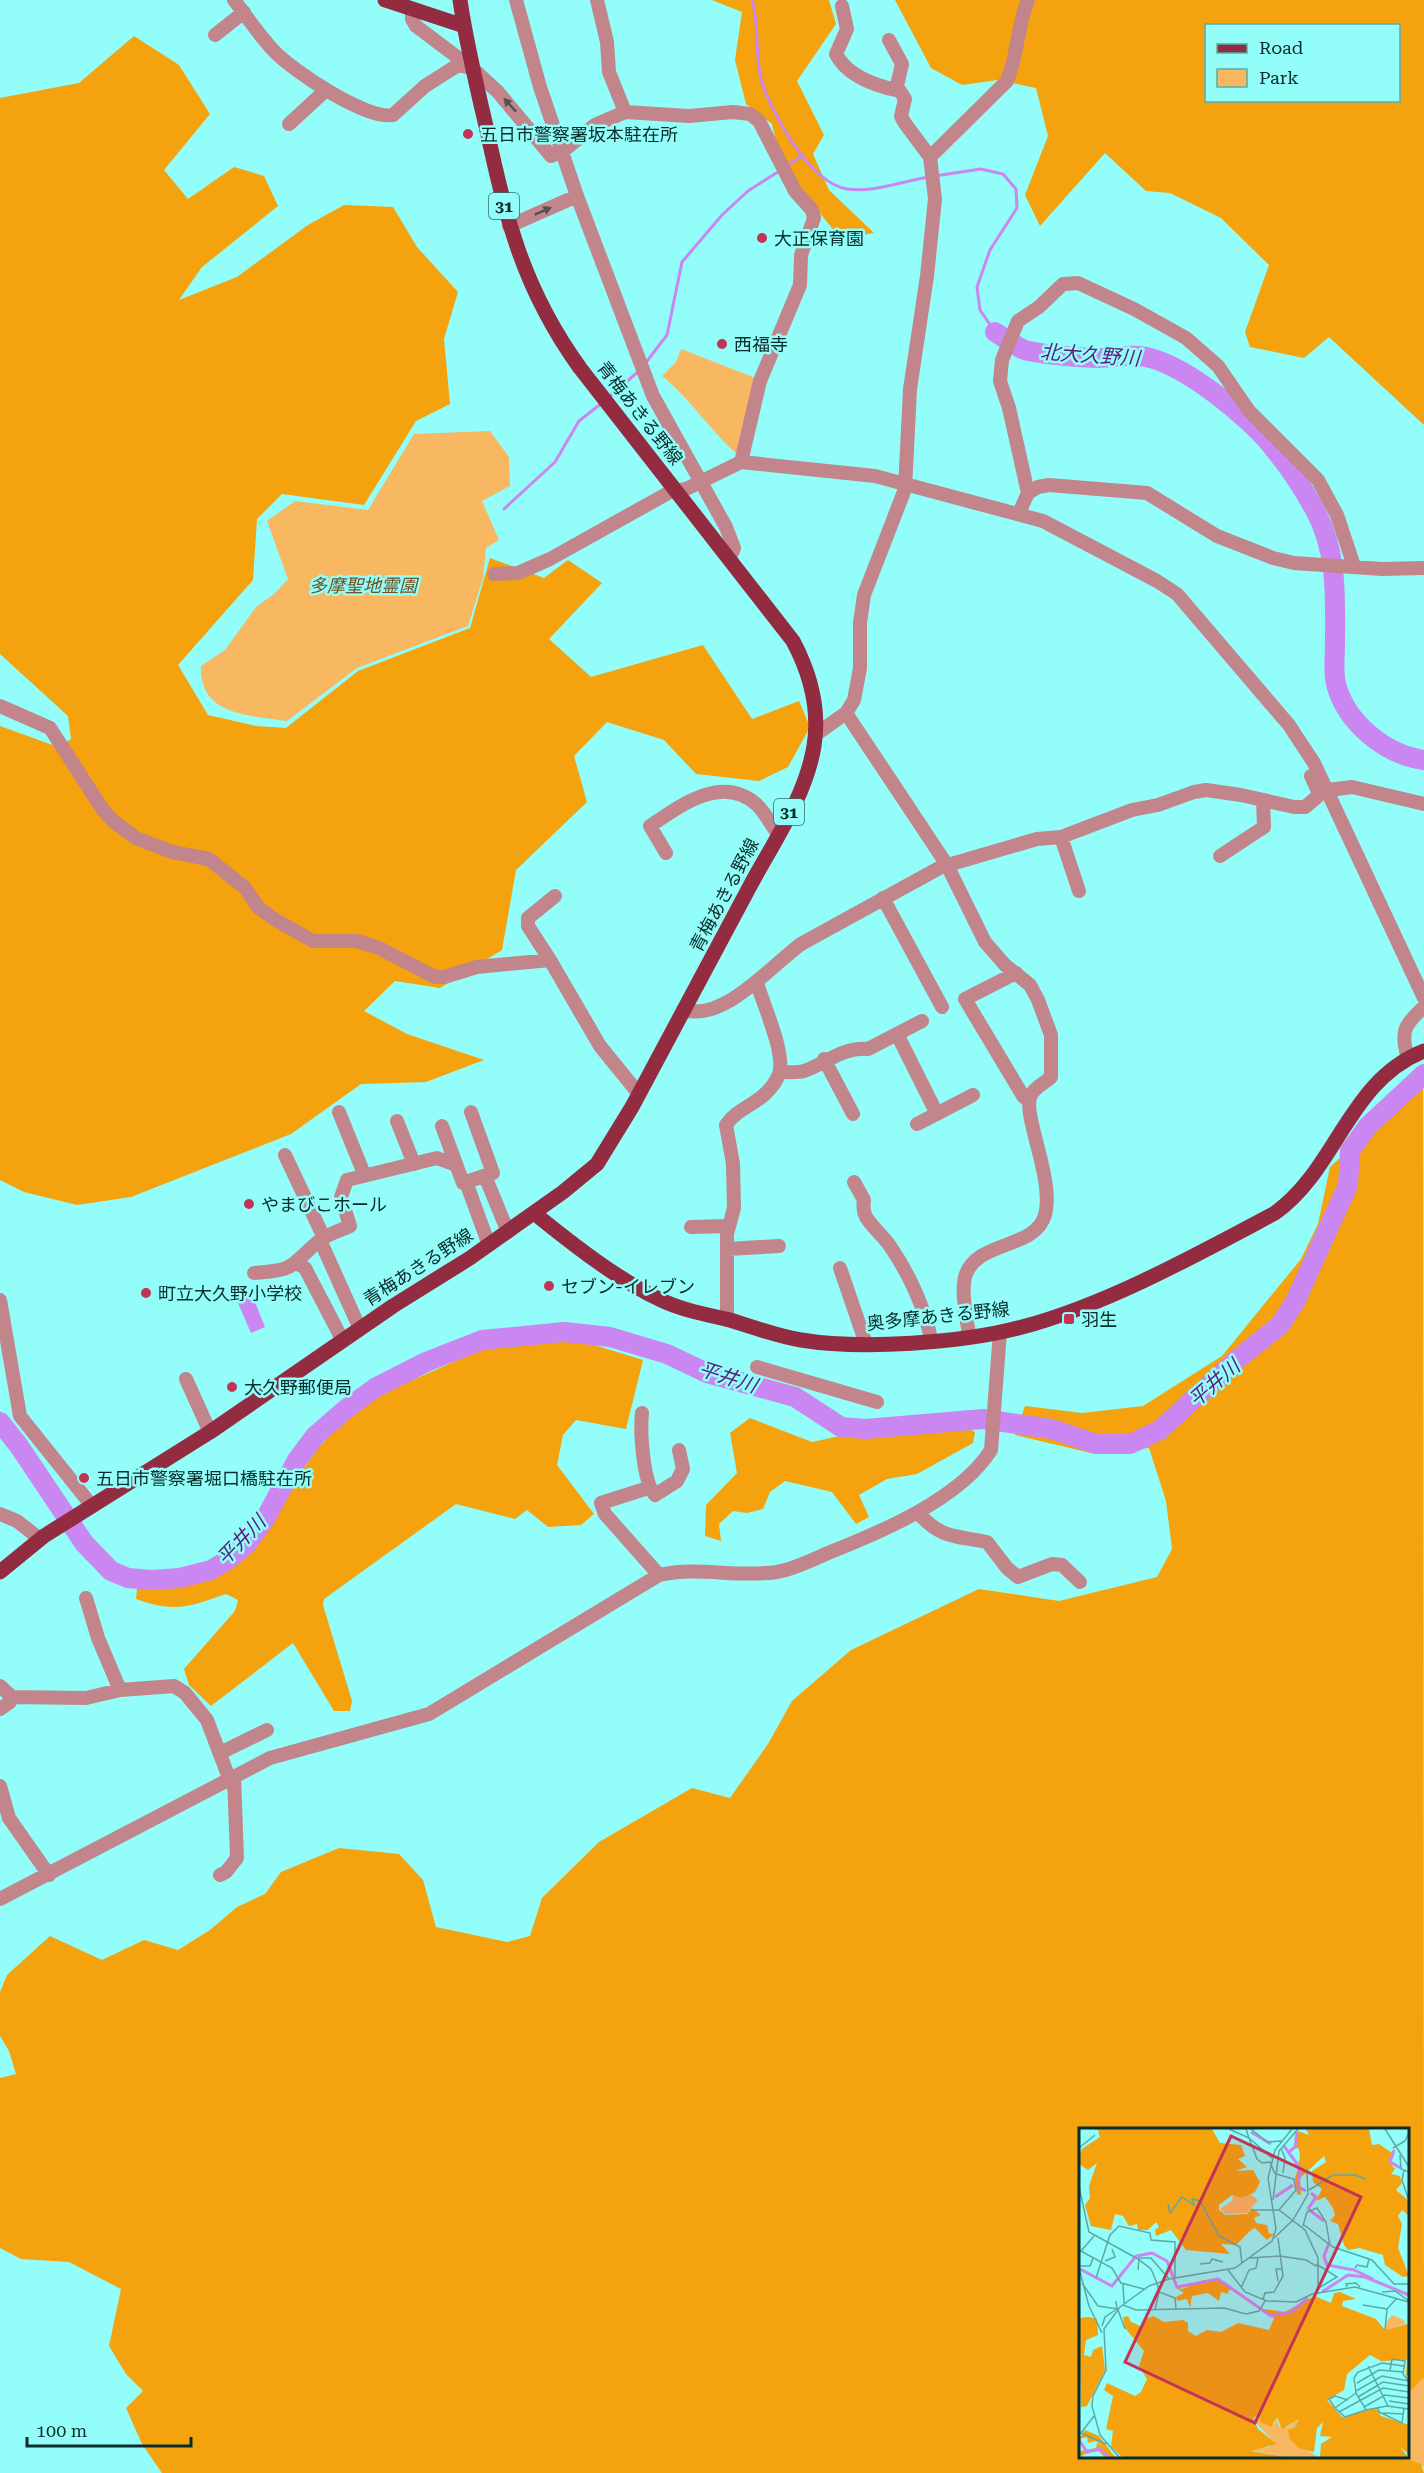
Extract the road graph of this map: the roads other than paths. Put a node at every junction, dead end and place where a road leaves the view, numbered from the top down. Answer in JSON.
{"nodes":[{"id":1,"x":234,"y":0,"type":"edge"},
{"id":2,"x":385,"y":0,"type":"edge"},
{"id":3,"x":460,"y":0,"type":"edge"},
{"id":4,"x":516,"y":0,"type":"edge"},
{"id":5,"x":597,"y":0,"type":"edge"},
{"id":6,"x":1028,"y":0,"type":"edge"},
{"id":7,"x":842,"y":6,"type":"dead end"},
{"id":8,"x":412,"y":9,"type":"junction"},
{"id":9,"x":244,"y":12,"type":"junction"},
{"id":10,"x":464,"y":26,"type":"junction"},
{"id":11,"x":215,"y":35,"type":"dead end"},
{"id":12,"x":888,"y":40,"type":"dead end"},
{"id":13,"x":473,"y":69,"type":"junction"},
{"id":14,"x":326,"y":90,"type":"junction"},
{"id":15,"x":896,"y":90,"type":"junction"},
{"id":16,"x":625,"y":112,"type":"junction"},
{"id":17,"x":289,"y":124,"type":"dead end"},
{"id":18,"x":563,"y":151,"type":"junction"},
{"id":19,"x":931,"y":163,"type":"junction"},
{"id":20,"x":577,"y":196,"type":"junction"},
{"id":21,"x":509,"y":226,"type":"junction"},
{"id":22,"x":741,"y":462,"type":"junction"},
{"id":23,"x":702,"y":482,"type":"junction"},
{"id":24,"x":906,"y":483,"type":"junction"},
{"id":25,"x":677,"y":491,"type":"junction"},
{"id":26,"x":1028,"y":493,"type":"junction"},
{"id":27,"x":1019,"y":513,"type":"junction"},
{"id":28,"x":730,"y":558,"type":"junction"},
{"id":29,"x":1350,"y":566,"type":"junction"},
{"id":30,"x":1424,"y":568,"type":"edge"},
{"id":31,"x":494,"y":574,"type":"dead end"},
{"id":32,"x":0,"y":706,"type":"edge"},
{"id":33,"x":846,"y":713,"type":"junction"},
{"id":34,"x":815,"y":735,"type":"junction"},
{"id":35,"x":1314,"y":763,"type":"junction"},
{"id":36,"x":1328,"y":790,"type":"junction"},
{"id":37,"x":1263,"y":800,"type":"junction"},
{"id":38,"x":1424,"y":804,"type":"edge"},
{"id":39,"x":778,"y":834,"type":"junction"},
{"id":40,"x":1061,"y":837,"type":"junction"},
{"id":41,"x":666,"y":853,"type":"dead end"},
{"id":42,"x":1220,"y":856,"type":"dead end"},
{"id":43,"x":947,"y":865,"type":"junction"},
{"id":44,"x":1079,"y":891,"type":"dead end"},
{"id":45,"x":555,"y":896,"type":"dead end"},
{"id":46,"x":884,"y":898,"type":"junction"},
{"id":47,"x":550,"y":960,"type":"junction"},
{"id":48,"x":1016,"y":973,"type":"junction"},
{"id":49,"x":757,"y":983,"type":"junction"},
{"id":50,"x":1424,"y":998,"type":"edge"},
{"id":51,"x":942,"y":1007,"type":"dead end"},
{"id":52,"x":1424,"y":1007,"type":"edge"},
{"id":53,"x":684,"y":1010,"type":"junction"},
{"id":54,"x":922,"y":1021,"type":"dead end"},
{"id":55,"x":897,"y":1034,"type":"junction"},
{"id":56,"x":1418,"y":1054,"type":"edge"},
{"id":57,"x":824,"y":1059,"type":"junction"},
{"id":58,"x":780,"y":1072,"type":"junction"},
{"id":59,"x":639,"y":1094,"type":"junction"},
{"id":60,"x":973,"y":1095,"type":"dead end"},
{"id":61,"x":1029,"y":1101,"type":"junction"},
{"id":62,"x":339,"y":1112,"type":"dead end"},
{"id":63,"x":471,"y":1112,"type":"dead end"},
{"id":64,"x":853,"y":1114,"type":"dead end"},
{"id":65,"x":937,"y":1114,"type":"junction"},
{"id":66,"x":397,"y":1121,"type":"dead end"},
{"id":67,"x":917,"y":1124,"type":"dead end"},
{"id":68,"x":442,"y":1126,"type":"dead end"},
{"id":69,"x":285,"y":1155,"type":"dead end"},
{"id":70,"x":414,"y":1164,"type":"junction"},
{"id":71,"x":456,"y":1165,"type":"junction"},
{"id":72,"x":364,"y":1174,"type":"junction"},
{"id":73,"x":485,"y":1176,"type":"junction"},
{"id":74,"x":466,"y":1182,"type":"junction"},
{"id":75,"x":854,"y":1182,"type":"dead end"},
{"id":76,"x":534,"y":1212,"type":"junction"},
{"id":77,"x":691,"y":1227,"type":"dead end"},
{"id":78,"x":729,"y":1227,"type":"junction"},
{"id":79,"x":508,"y":1232,"type":"junction"},
{"id":80,"x":322,"y":1239,"type":"junction"},
{"id":81,"x":489,"y":1245,"type":"junction"},
{"id":82,"x":779,"y":1246,"type":"dead end"},
{"id":83,"x":727,"y":1249,"type":"junction"},
{"id":84,"x":298,"y":1264,"type":"junction"},
{"id":85,"x":840,"y":1268,"type":"dead end"},
{"id":86,"x":254,"y":1273,"type":"dead end"},
{"id":87,"x":0,"y":1300,"type":"edge"},
{"id":88,"x":727,"y":1320,"type":"junction"},
{"id":89,"x":360,"y":1329,"type":"junction"},
{"id":90,"x":1000,"y":1332,"type":"junction"},
{"id":91,"x":969,"y":1336,"type":"junction"},
{"id":92,"x":931,"y":1340,"type":"junction"},
{"id":93,"x":343,"y":1341,"type":"junction"},
{"id":94,"x":866,"y":1344,"type":"junction"},
{"id":95,"x":757,"y":1367,"type":"dead end"},
{"id":96,"x":186,"y":1379,"type":"dead end"},
{"id":97,"x":877,"y":1402,"type":"dead end"},
{"id":98,"x":642,"y":1413,"type":"dead end"},
{"id":99,"x":210,"y":1432,"type":"junction"},
{"id":100,"x":679,"y":1450,"type":"dead end"},
{"id":101,"x":648,"y":1488,"type":"junction"},
{"id":102,"x":89,"y":1507,"type":"junction"},
{"id":103,"x":918,"y":1513,"type":"junction"},
{"id":104,"x":0,"y":1514,"type":"edge"},
{"id":105,"x":42,"y":1537,"type":"junction"},
{"id":106,"x":0,"y":1572,"type":"edge"},
{"id":107,"x":659,"y":1575,"type":"junction"},
{"id":108,"x":1080,"y":1582,"type":"dead end"},
{"id":109,"x":86,"y":1598,"type":"dead end"},
{"id":110,"x":0,"y":1686,"type":"edge"},
{"id":111,"x":120,"y":1690,"type":"junction"},
{"id":112,"x":12,"y":1697,"type":"junction"},
{"id":113,"x":0,"y":1709,"type":"edge"},
{"id":114,"x":267,"y":1730,"type":"dead end"},
{"id":115,"x":220,"y":1754,"type":"junction"},
{"id":116,"x":232,"y":1777,"type":"junction"},
{"id":117,"x":0,"y":1786,"type":"edge"},
{"id":118,"x":49,"y":1875,"type":"junction"},
{"id":119,"x":220,"y":1875,"type":"dead end"},
{"id":120,"x":0,"y":1899,"type":"edge"}],
"edges":[{"from":1,"to":9,"type":"street"},
{"from":2,"to":8,"type":"main road"},
{"from":3,"to":10,"type":"main road","name":"青梅あきる野線","number":"31"},
{"from":4,"to":18,"type":"street"},
{"from":5,"to":16,"type":"street"},
{"from":6,"to":19,"type":"street"},
{"from":7,"to":15,"type":"street"},
{"from":8,"to":10,"type":"main road"},
{"from":8,"to":13,"type":"street"},
{"from":9,"to":11,"type":"street"},
{"from":9,"to":14,"type":"street"},
{"from":10,"to":13,"type":"main road","name":"青梅あきる野線","number":"31"},
{"from":12,"to":15,"type":"street"},
{"from":13,"to":14,"type":"street"},
{"from":18,"to":13,"type":"street","one_way":true},
{"from":13,"to":21,"type":"main road","name":"青梅あきる野線","number":"31"},
{"from":14,"to":17,"type":"street"},
{"from":15,"to":19,"type":"street"},
{"from":16,"to":18,"type":"street"},
{"from":16,"to":22,"type":"street"},
{"from":18,"to":20,"type":"street"},
{"from":19,"to":24,"type":"street"},
{"from":21,"to":20,"type":"street","one_way":true},
{"from":20,"to":23,"type":"street"},
{"from":21,"to":25,"type":"main road","name":"青梅あきる野線","number":"31"},
{"from":22,"to":23,"type":"street"},
{"from":22,"to":24,"type":"street"},
{"from":23,"to":25,"type":"street"},
{"from":23,"to":28,"type":"street"},
{"from":24,"to":27,"type":"street"},
{"from":24,"to":33,"type":"street"},
{"from":25,"to":28,"type":"main road","name":"青梅あきる野線","number":"31"},
{"from":25,"to":31,"type":"street"},
{"from":26,"to":27,"type":"street"},
{"from":26,"to":29,"type":"street"},
{"from":26,"to":29,"type":"street"},
{"from":27,"to":35,"type":"street"},
{"from":28,"to":34,"type":"main road","name":"青梅あきる野線","number":"31"},
{"from":29,"to":30,"type":"street"},
{"from":32,"to":47,"type":"street"},
{"from":33,"to":34,"type":"street"},
{"from":33,"to":43,"type":"street"},
{"from":34,"to":39,"type":"main road","name":"青梅あきる野線","number":"31"},
{"from":35,"to":36,"type":"street"},
{"from":35,"to":37,"type":"street"},
{"from":36,"to":38,"type":"street"},
{"from":36,"to":50,"type":"street"},
{"from":37,"to":40,"type":"street"},
{"from":37,"to":42,"type":"street"},
{"from":39,"to":41,"type":"street"},
{"from":39,"to":53,"type":"main road","name":"青梅あきる野線","number":"31"},
{"from":40,"to":43,"type":"street"},
{"from":40,"to":44,"type":"street"},
{"from":43,"to":46,"type":"street"},
{"from":43,"to":48,"type":"street"},
{"from":45,"to":47,"type":"street"},
{"from":46,"to":49,"type":"street"},
{"from":46,"to":51,"type":"street"},
{"from":47,"to":59,"type":"street"},
{"from":48,"to":61,"type":"street"},
{"from":48,"to":61,"type":"street"},
{"from":49,"to":53,"type":"street"},
{"from":49,"to":58,"type":"street"},
{"from":52,"to":56,"type":"street"},
{"from":53,"to":59,"type":"main road","name":"青梅あきる野線","number":"31"},
{"from":54,"to":55,"type":"street"},
{"from":55,"to":57,"type":"street"},
{"from":55,"to":65,"type":"street"},
{"from":56,"to":90,"type":"main road","name":"奥多摩あきる野線"},
{"from":57,"to":58,"type":"street"},
{"from":57,"to":64,"type":"street"},
{"from":58,"to":78,"type":"street"},
{"from":59,"to":76,"type":"main road","name":"青梅あきる野線","number":"31"},
{"from":60,"to":65,"type":"street"},
{"from":61,"to":91,"type":"street"},
{"from":62,"to":72,"type":"street"},
{"from":63,"to":73,"type":"street"},
{"from":65,"to":67,"type":"street"},
{"from":66,"to":70,"type":"street"},
{"from":68,"to":71,"type":"street"},
{"from":69,"to":80,"type":"street"},
{"from":70,"to":71,"type":"street"},
{"from":70,"to":72,"type":"street"},
{"from":71,"to":74,"type":"street"},
{"from":72,"to":80,"type":"street"},
{"from":73,"to":74,"type":"street"},
{"from":73,"to":79,"type":"street"},
{"from":74,"to":81,"type":"street"},
{"from":75,"to":92,"type":"street"},
{"from":76,"to":79,"type":"main road","name":"青梅あきる野線","number":"31"},
{"from":76,"to":88,"type":"main road","name":"奥多摩あきる野線"},
{"from":77,"to":78,"type":"street"},
{"from":78,"to":83,"type":"street"},
{"from":79,"to":81,"type":"main road","name":"青梅あきる野線","number":"31"},
{"from":80,"to":84,"type":"street"},
{"from":80,"to":89,"type":"street"},
{"from":81,"to":89,"type":"main road","name":"青梅あきる野線","number":"31"},
{"from":82,"to":83,"type":"street"},
{"from":83,"to":88,"type":"street"},
{"from":84,"to":86,"type":"street"},
{"from":84,"to":93,"type":"street"},
{"from":85,"to":94,"type":"street"},
{"from":87,"to":102,"type":"street"},
{"from":88,"to":94,"type":"main road","name":"奥多摩あきる野線"},
{"from":89,"to":93,"type":"main road","name":"青梅あきる野線","number":"31"},
{"from":90,"to":91,"type":"main road","name":"奥多摩あきる野線"},
{"from":90,"to":103,"type":"street"},
{"from":91,"to":92,"type":"main road","name":"奥多摩あきる野線"},
{"from":92,"to":94,"type":"main road","name":"奥多摩あきる野線"},
{"from":93,"to":99,"type":"main road","name":"青梅あきる野線","number":"31"},
{"from":95,"to":97,"type":"street"},
{"from":96,"to":99,"type":"street"},
{"from":98,"to":101,"type":"street"},
{"from":99,"to":102,"type":"main road","name":"青梅あきる野線","number":"31"},
{"from":100,"to":101,"type":"street"},
{"from":101,"to":107,"type":"street"},
{"from":102,"to":105,"type":"main road","name":"青梅あきる野線","number":"31"},
{"from":103,"to":107,"type":"street"},
{"from":103,"to":108,"type":"street"},
{"from":104,"to":105,"type":"street"},
{"from":105,"to":106,"type":"main road","name":"青梅あきる野線","number":"31"},
{"from":107,"to":116,"type":"street"},
{"from":109,"to":111,"type":"street"},
{"from":110,"to":112,"type":"street"},
{"from":111,"to":112,"type":"street"},
{"from":111,"to":115,"type":"street"},
{"from":112,"to":113,"type":"street"},
{"from":114,"to":115,"type":"street"},
{"from":115,"to":116,"type":"street"},
{"from":116,"to":118,"type":"street"},
{"from":116,"to":119,"type":"street"},
{"from":117,"to":118,"type":"street"},
{"from":118,"to":120,"type":"street"}]}
